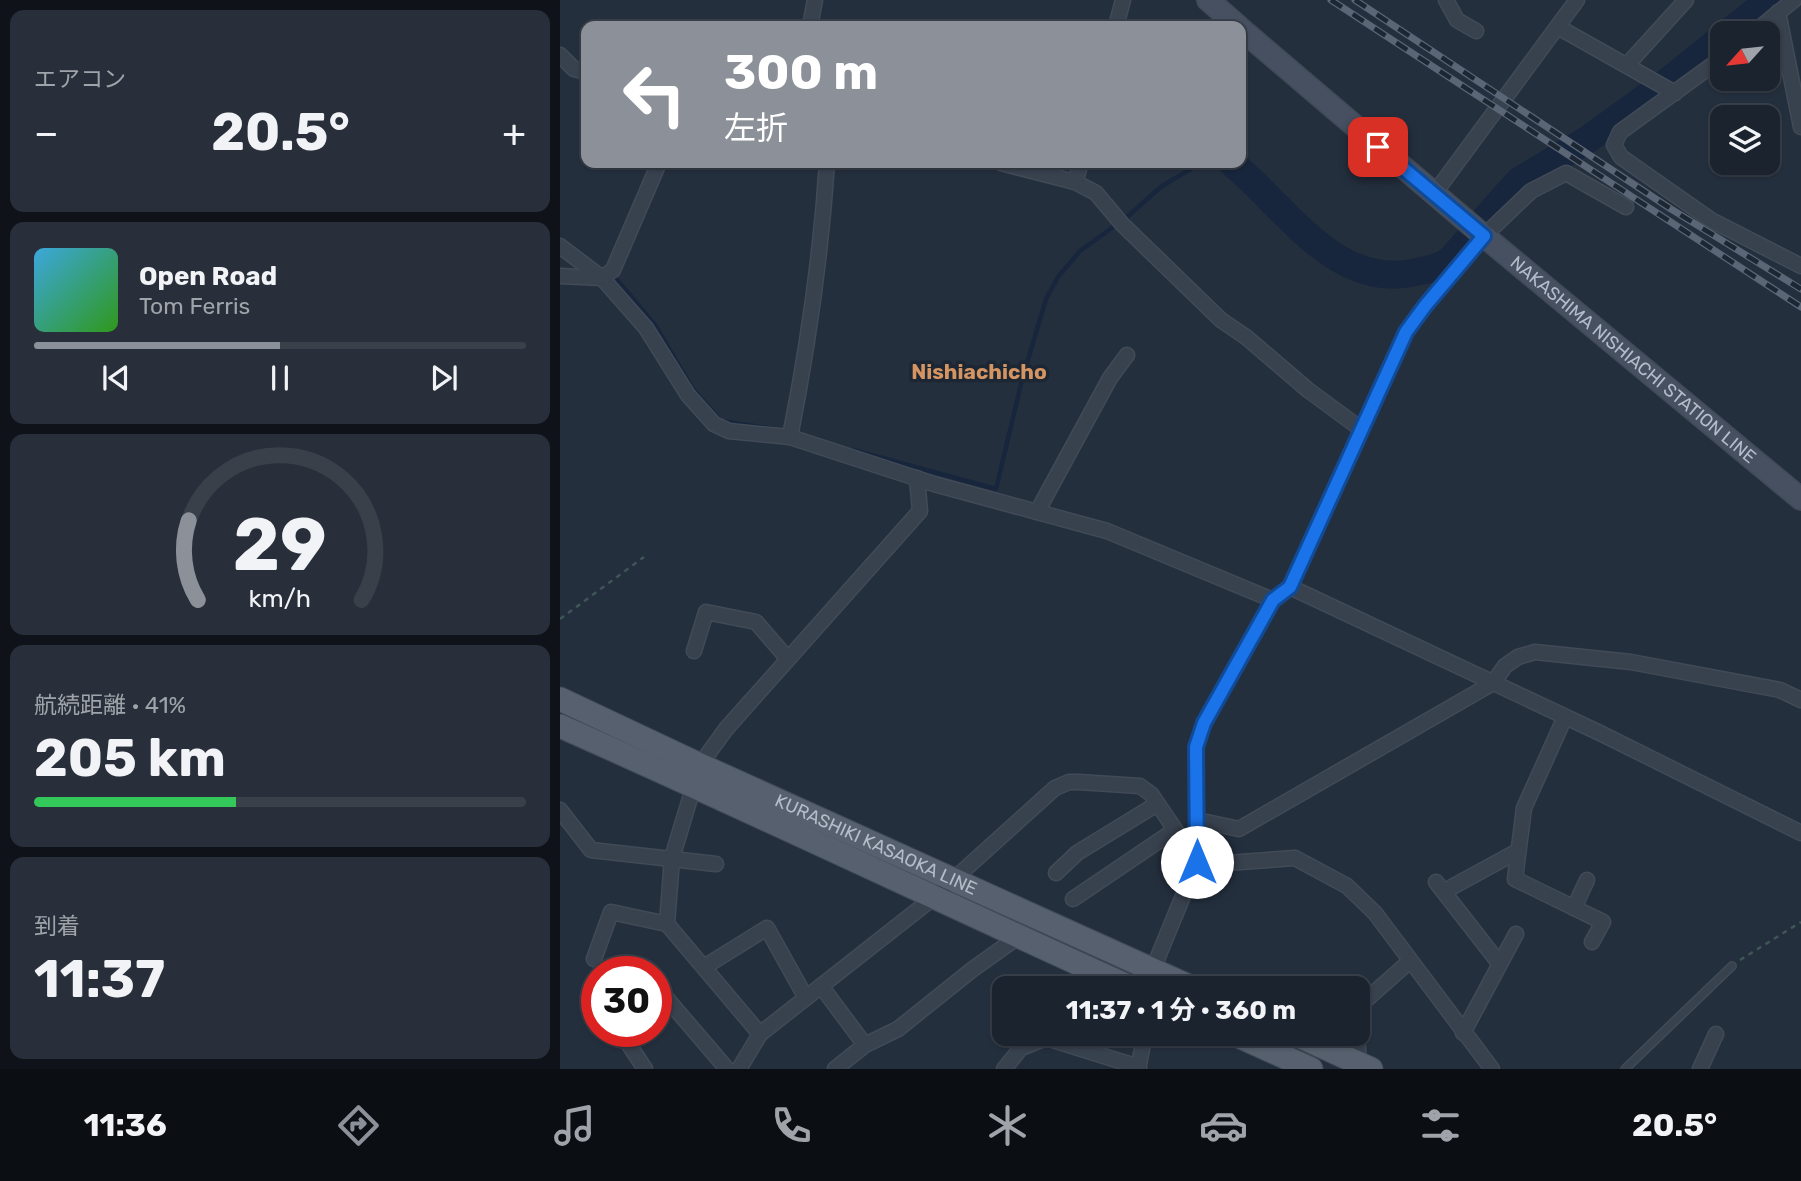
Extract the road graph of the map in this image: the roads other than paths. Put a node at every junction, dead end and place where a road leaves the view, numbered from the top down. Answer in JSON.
{"nodes":[{"id":1,"x":815,"y":0,"type":"edge"},
{"id":2,"x":1124,"y":0,"type":"edge"},
{"id":3,"x":1208,"y":0,"type":"edge"},
{"id":4,"x":1446,"y":0,"type":"edge"},
{"id":5,"x":1686,"y":0,"type":"edge"},
{"id":6,"x":1794,"y":0,"type":"edge"},
{"id":7,"x":1569,"y":3,"type":"edge"},
{"id":8,"x":1778,"y":12,"type":"junction"},
{"id":9,"x":811,"y":21,"type":"edge"},
{"id":10,"x":1118,"y":21,"type":"edge"},
{"id":11,"x":1232,"y":21,"type":"edge"},
{"id":12,"x":1767,"y":21,"type":"edge"},
{"id":13,"x":1558,"y":27,"type":"junction"},
{"id":14,"x":1476,"y":31,"type":"dead end"},
{"id":15,"x":1246,"y":33,"type":"edge"},
{"id":16,"x":560,"y":55,"type":"edge"},
{"id":17,"x":1710,"y":64,"type":"edge"},
{"id":18,"x":1627,"y":65,"type":"junction"},
{"id":19,"x":581,"y":71,"type":"edge"},
{"id":20,"x":1666,"y":88,"type":"junction"},
{"id":21,"x":1801,"y":127,"type":"edge"},
{"id":22,"x":658,"y":168,"type":"edge"},
{"id":23,"x":827,"y":168,"type":"edge"},
{"id":24,"x":1022,"y":168,"type":"edge"},
{"id":25,"x":1080,"y":168,"type":"edge"},
{"id":26,"x":1076,"y":181,"type":"junction"},
{"id":27,"x":1434,"y":194,"type":"junction"},
{"id":28,"x":1626,"y":208,"type":"dead end"},
{"id":29,"x":1484,"y":236,"type":"junction"},
{"id":30,"x":560,"y":246,"type":"edge"},
{"id":31,"x":1801,"y":266,"type":"edge"},
{"id":32,"x":560,"y":276,"type":"edge"},
{"id":33,"x":601,"y":278,"type":"junction"},
{"id":34,"x":1127,"y":355,"type":"dead end"},
{"id":35,"x":1360,"y":429,"type":"junction"},
{"id":36,"x":790,"y":437,"type":"junction"},
{"id":37,"x":917,"y":478,"type":"junction"},
{"id":38,"x":1801,"y":499,"type":"edge"},
{"id":39,"x":1037,"y":512,"type":"junction"},
{"id":40,"x":1290,"y":587,"type":"junction"},
{"id":41,"x":1273,"y":600,"type":"junction"},
{"id":42,"x":694,"y":651,"type":"dead end"},
{"id":43,"x":788,"y":659,"type":"junction"},
{"id":44,"x":1493,"y":683,"type":"junction"},
{"id":45,"x":560,"y":699,"type":"edge"},
{"id":46,"x":1801,"y":700,"type":"edge"},
{"id":47,"x":1565,"y":717,"type":"junction"},
{"id":48,"x":560,"y":726,"type":"edge"},
{"id":49,"x":698,"y":775,"type":"junction"},
{"id":50,"x":1157,"y":804,"type":"junction"},
{"id":51,"x":560,"y":810,"type":"edge"},
{"id":52,"x":1197,"y":820,"type":"junction"},
{"id":53,"x":1175,"y":831,"type":"junction"},
{"id":54,"x":1801,"y":833,"type":"edge"},
{"id":55,"x":1518,"y":851,"type":"junction"},
{"id":56,"x":672,"y":859,"type":"junction"},
{"id":57,"x":1197,"y":862,"type":"junction"},
{"id":58,"x":716,"y":864,"type":"dead end"},
{"id":59,"x":1056,"y":873,"type":"dead end"},
{"id":60,"x":954,"y":879,"type":"junction"},
{"id":61,"x":1587,"y":880,"type":"dead end"},
{"id":62,"x":1436,"y":882,"type":"dead end"},
{"id":63,"x":1452,"y":887,"type":"dead end"},
{"id":64,"x":933,"y":898,"type":"junction"},
{"id":65,"x":1073,"y":899,"type":"dead end"},
{"id":66,"x":1574,"y":908,"type":"junction"},
{"id":67,"x":667,"y":924,"type":"junction"},
{"id":68,"x":1516,"y":934,"type":"dead end"},
{"id":69,"x":1018,"y":937,"type":"junction"},
{"id":70,"x":1592,"y":942,"type":"dead end"},
{"id":71,"x":595,"y":956,"type":"edge"},
{"id":72,"x":1410,"y":961,"type":"junction"},
{"id":73,"x":1499,"y":963,"type":"junction"},
{"id":74,"x":1732,"y":966,"type":"road end"},
{"id":75,"x":704,"y":967,"type":"junction"},
{"id":76,"x":1104,"y":976,"type":"edge"},
{"id":77,"x":1146,"y":976,"type":"edge"},
{"id":78,"x":1153,"y":976,"type":"edge"},
{"id":79,"x":821,"y":986,"type":"junction"},
{"id":80,"x":1370,"y":996,"type":"edge"},
{"id":81,"x":806,"y":998,"type":"junction"},
{"id":82,"x":672,"y":1005,"type":"edge"},
{"id":83,"x":1463,"y":1032,"type":"junction"},
{"id":84,"x":760,"y":1034,"type":"junction"},
{"id":85,"x":1716,"y":1034,"type":"dead end"},
{"id":86,"x":865,"y":1045,"type":"junction"},
{"id":87,"x":1142,"y":1046,"type":"edge"},
{"id":88,"x":1260,"y":1046,"type":"edge"},
{"id":89,"x":1321,"y":1046,"type":"edge"},
{"id":90,"x":1360,"y":1046,"type":"edge"},
{"id":91,"x":631,"y":1047,"type":"edge"},
{"id":92,"x":1365,"y":1066,"type":"edge"},
{"id":93,"x":1138,"y":1068,"type":"edge"},
{"id":94,"x":645,"y":1069,"type":"edge"},
{"id":95,"x":727,"y":1069,"type":"edge"},
{"id":96,"x":739,"y":1069,"type":"edge"},
{"id":97,"x":835,"y":1069,"type":"edge"},
{"id":98,"x":1004,"y":1069,"type":"edge"},
{"id":99,"x":1311,"y":1069,"type":"edge"},
{"id":100,"x":1492,"y":1069,"type":"edge"},
{"id":101,"x":1625,"y":1069,"type":"edge"},
{"id":102,"x":1700,"y":1069,"type":"edge"}],
"edges":[{"from":1,"to":9,"type":"street"},
{"from":2,"to":10,"type":"street"},
{"from":3,"to":11,"type":"main road","name":"NAKASHIMA NISHIACHI STATION LINE"},
{"from":4,"to":14,"type":"street"},
{"from":5,"to":18,"type":"street"},
{"from":6,"to":8,"type":"street"},
{"from":7,"to":13,"type":"street"},
{"from":8,"to":12,"type":"street"},
{"from":8,"to":21,"type":"street"},
{"from":13,"to":18,"type":"street"},
{"from":13,"to":27,"type":"street"},
{"from":15,"to":27,"type":"main road","name":"NAKASHIMA NISHIACHI STATION LINE"},
{"from":16,"to":19,"type":"street"},
{"from":17,"to":20,"type":"street"},
{"from":18,"to":20,"type":"street"},
{"from":20,"to":31,"type":"street"},
{"from":22,"to":33,"type":"street"},
{"from":23,"to":36,"type":"street"},
{"from":24,"to":26,"type":"street"},
{"from":25,"to":26,"type":"street"},
{"from":26,"to":35,"type":"street"},
{"from":27,"to":29,"type":"main road","name":"NAKASHIMA NISHIACHI STATION LINE"},
{"from":28,"to":29,"type":"street"},
{"from":29,"to":35,"type":"street"},
{"from":29,"to":38,"type":"main road","name":"NAKASHIMA NISHIACHI STATION LINE"},
{"from":30,"to":33,"type":"street"},
{"from":32,"to":33,"type":"street"},
{"from":33,"to":36,"type":"street"},
{"from":34,"to":39,"type":"street"},
{"from":35,"to":40,"type":"street"},
{"from":36,"to":37,"type":"street"},
{"from":37,"to":39,"type":"street"},
{"from":37,"to":43,"type":"street"},
{"from":39,"to":41,"type":"street"},
{"from":40,"to":41,"type":"street"},
{"from":40,"to":44,"type":"street"},
{"from":41,"to":52,"type":"street"},
{"from":42,"to":43,"type":"street"},
{"from":43,"to":49,"type":"street"},
{"from":44,"to":46,"type":"street"},
{"from":44,"to":47,"type":"street"},
{"from":44,"to":52,"type":"street"},
{"from":45,"to":49,"type":"main road","name":"KURASHIKI KASAOKA LINE"},
{"from":47,"to":54,"type":"street"},
{"from":47,"to":55,"type":"street"},
{"from":48,"to":49,"type":"main road","name":"KURASHIKI KASAOKA LINE"},
{"from":49,"to":56,"type":"street"},
{"from":49,"to":60,"type":"main road","name":"KURASHIKI KASAOKA LINE"},
{"from":49,"to":64,"type":"main road","name":"KURASHIKI KASAOKA LINE"},
{"from":50,"to":53,"type":"street"},
{"from":50,"to":59,"type":"street"},
{"from":50,"to":60,"type":"street"},
{"from":51,"to":56,"type":"street"},
{"from":52,"to":57,"type":"street"},
{"from":53,"to":57,"type":"street"},
{"from":53,"to":65,"type":"street"},
{"from":55,"to":63,"type":"street"},
{"from":55,"to":66,"type":"street"},
{"from":56,"to":58,"type":"street"},
{"from":56,"to":67,"type":"street"},
{"from":57,"to":72,"type":"street"},
{"from":57,"to":78,"type":"street"},
{"from":60,"to":64,"type":"street"},
{"from":60,"to":77,"type":"main road","name":"KURASHIKI KASAOKA LINE"},
{"from":61,"to":66,"type":"street"},
{"from":62,"to":73,"type":"street"},
{"from":64,"to":69,"type":"main road","name":"KURASHIKI KASAOKA LINE"},
{"from":64,"to":79,"type":"street"},
{"from":66,"to":70,"type":"street"},
{"from":67,"to":71,"type":"street"},
{"from":67,"to":75,"type":"street"},
{"from":68,"to":73,"type":"street"},
{"from":69,"to":76,"type":"main road","name":"KURASHIKI KASAOKA LINE"},
{"from":69,"to":86,"type":"street"},
{"from":72,"to":80,"type":"street"},
{"from":72,"to":83,"type":"street"},
{"from":73,"to":83,"type":"street"},
{"from":74,"to":101,"type":"lane"},
{"from":75,"to":81,"type":"street"},
{"from":75,"to":84,"type":"street"},
{"from":79,"to":81,"type":"street"},
{"from":79,"to":86,"type":"street"},
{"from":81,"to":84,"type":"street"},
{"from":82,"to":95,"type":"street"},
{"from":83,"to":100,"type":"street"},
{"from":84,"to":96,"type":"street"},
{"from":85,"to":102,"type":"street"},
{"from":86,"to":97,"type":"street"},
{"from":87,"to":93,"type":"street"},
{"from":88,"to":99,"type":"main road"},
{"from":89,"to":92,"type":"main road"},
{"from":90,"to":92,"type":"street"},
{"from":91,"to":94,"type":"street"},
{"from":93,"to":98,"type":"street"}]}
